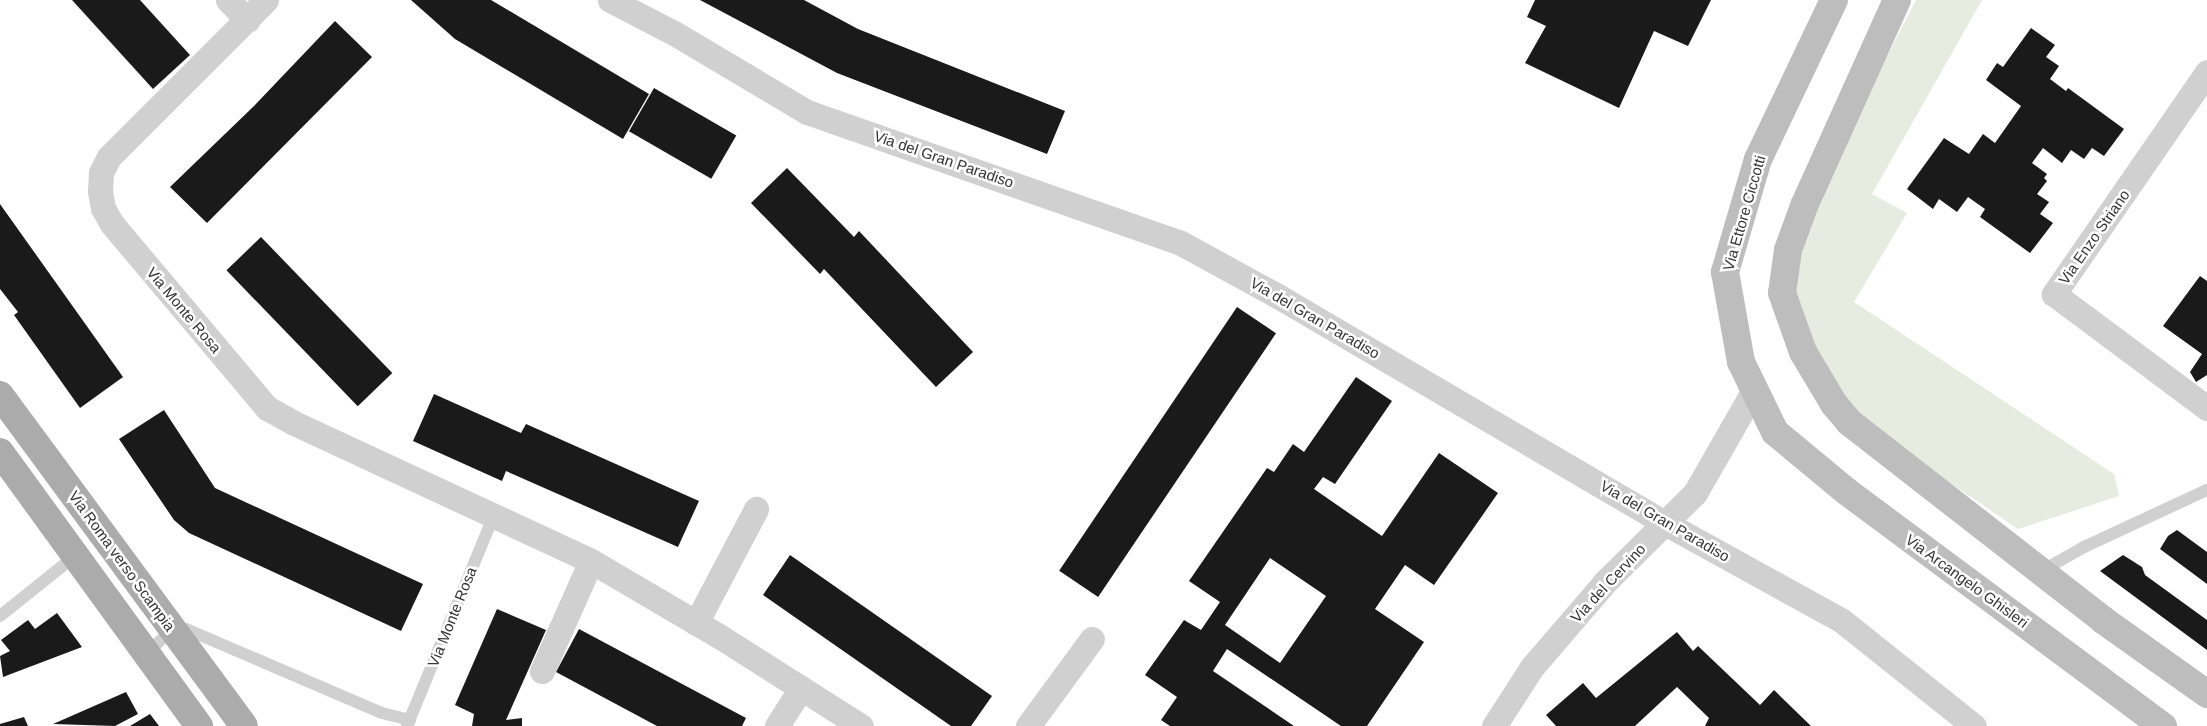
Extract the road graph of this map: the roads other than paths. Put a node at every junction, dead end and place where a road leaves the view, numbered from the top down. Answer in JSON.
{"nodes":[{"id":1,"x":228,"y":0,"type":"edge"},
{"id":2,"x":266,"y":0,"type":"edge"},
{"id":3,"x":610,"y":0,"type":"edge"},
{"id":4,"x":1834,"y":0,"type":"edge"},
{"id":5,"x":1897,"y":0,"type":"edge"},
{"id":6,"x":247,"y":20,"type":"junction"},
{"id":7,"x":2207,"y":72,"type":"edge"},
{"id":8,"x":1754,"y":390,"type":"junction"},
{"id":9,"x":0,"y":395,"type":"edge"},
{"id":10,"x":2207,"y":408,"type":"edge"},
{"id":11,"x":1775,"y":432,"type":"joint"},
{"id":12,"x":0,"y":452,"type":"edge"},
{"id":13,"x":2207,"y":490,"type":"edge"},
{"id":14,"x":756,"y":509,"type":"dead end"},
{"id":15,"x":494,"y":514,"type":"junction"},
{"id":16,"x":1666,"y":523,"type":"junction"},
{"id":17,"x":75,"y":556,"type":"junction"},
{"id":18,"x":591,"y":561,"type":"junction"},
{"id":19,"x":2040,"y":572,"type":"junction"},
{"id":20,"x":0,"y":616,"type":"edge"},
{"id":21,"x":696,"y":623,"type":"junction"},
{"id":22,"x":173,"y":629,"type":"junction"},
{"id":23,"x":1092,"y":639,"type":"dead end"},
{"id":24,"x":147,"y":652,"type":"junction"},
{"id":25,"x":542,"y":670,"type":"dead end"},
{"id":26,"x":801,"y":688,"type":"junction"},
{"id":27,"x":2207,"y":694,"type":"edge"},
{"id":28,"x":409,"y":723,"type":"edge"},
{"id":29,"x":199,"y":726,"type":"edge"},
{"id":30,"x":244,"y":726,"type":"edge"},
{"id":31,"x":777,"y":726,"type":"edge"},
{"id":32,"x":861,"y":726,"type":"edge"},
{"id":33,"x":1028,"y":726,"type":"edge"},
{"id":34,"x":1494,"y":726,"type":"edge"},
{"id":35,"x":1974,"y":726,"type":"edge"},
{"id":36,"x":2163,"y":726,"type":"edge"}],
"edges":[{"from":1,"to":6,"type":"street"},
{"from":2,"to":6,"type":"street","name":"Via Monte Rosa"},
{"from":3,"to":16,"type":"street","name":"Via del Gran Paradiso"},
{"from":4,"to":8,"type":"street","name":"Via Ettore Ciccotti"},
{"from":5,"to":19,"type":"street"},
{"from":6,"to":15,"type":"street","name":"Via Monte Rosa"},
{"from":7,"to":10,"type":"street","name":"Via Enzo Striano"},
{"from":8,"to":11,"type":"street","name":"Via Ettore Ciccotti"},
{"from":8,"to":16,"type":"street","name":"Via del Cervino"},
{"from":9,"to":22,"type":"main road","name":"Via Roma verso Scampia"},
{"from":11,"to":36,"type":"street","name":"Via Arcangelo Ghisleri"},
{"from":12,"to":17,"type":"main road"},
{"from":13,"to":19,"type":"lane"},
{"from":14,"to":21,"type":"street"},
{"from":15,"to":18,"type":"street","name":"Via Monte Rosa"},
{"from":15,"to":28,"type":"lane","name":"Via Monte Rosa"},
{"from":16,"to":34,"type":"street","name":"Via del Cervino"},
{"from":16,"to":35,"type":"street","name":"Via del Gran Paradiso"},
{"from":17,"to":20,"type":"lane"},
{"from":17,"to":24,"type":"main road"},
{"from":18,"to":21,"type":"street","name":"Via Monte Rosa"},
{"from":18,"to":25,"type":"street"},
{"from":19,"to":27,"type":"street"},
{"from":21,"to":26,"type":"street","name":"Via Monte Rosa"},
{"from":22,"to":24,"type":"lane"},
{"from":22,"to":28,"type":"lane","name":"Via Monte Rosa"},
{"from":22,"to":30,"type":"main road","name":"Via Roma verso Scampia"},
{"from":23,"to":33,"type":"street"},
{"from":24,"to":29,"type":"main road"},
{"from":26,"to":31,"type":"street"},
{"from":26,"to":32,"type":"street","name":"Via Monte Rosa"}]}
